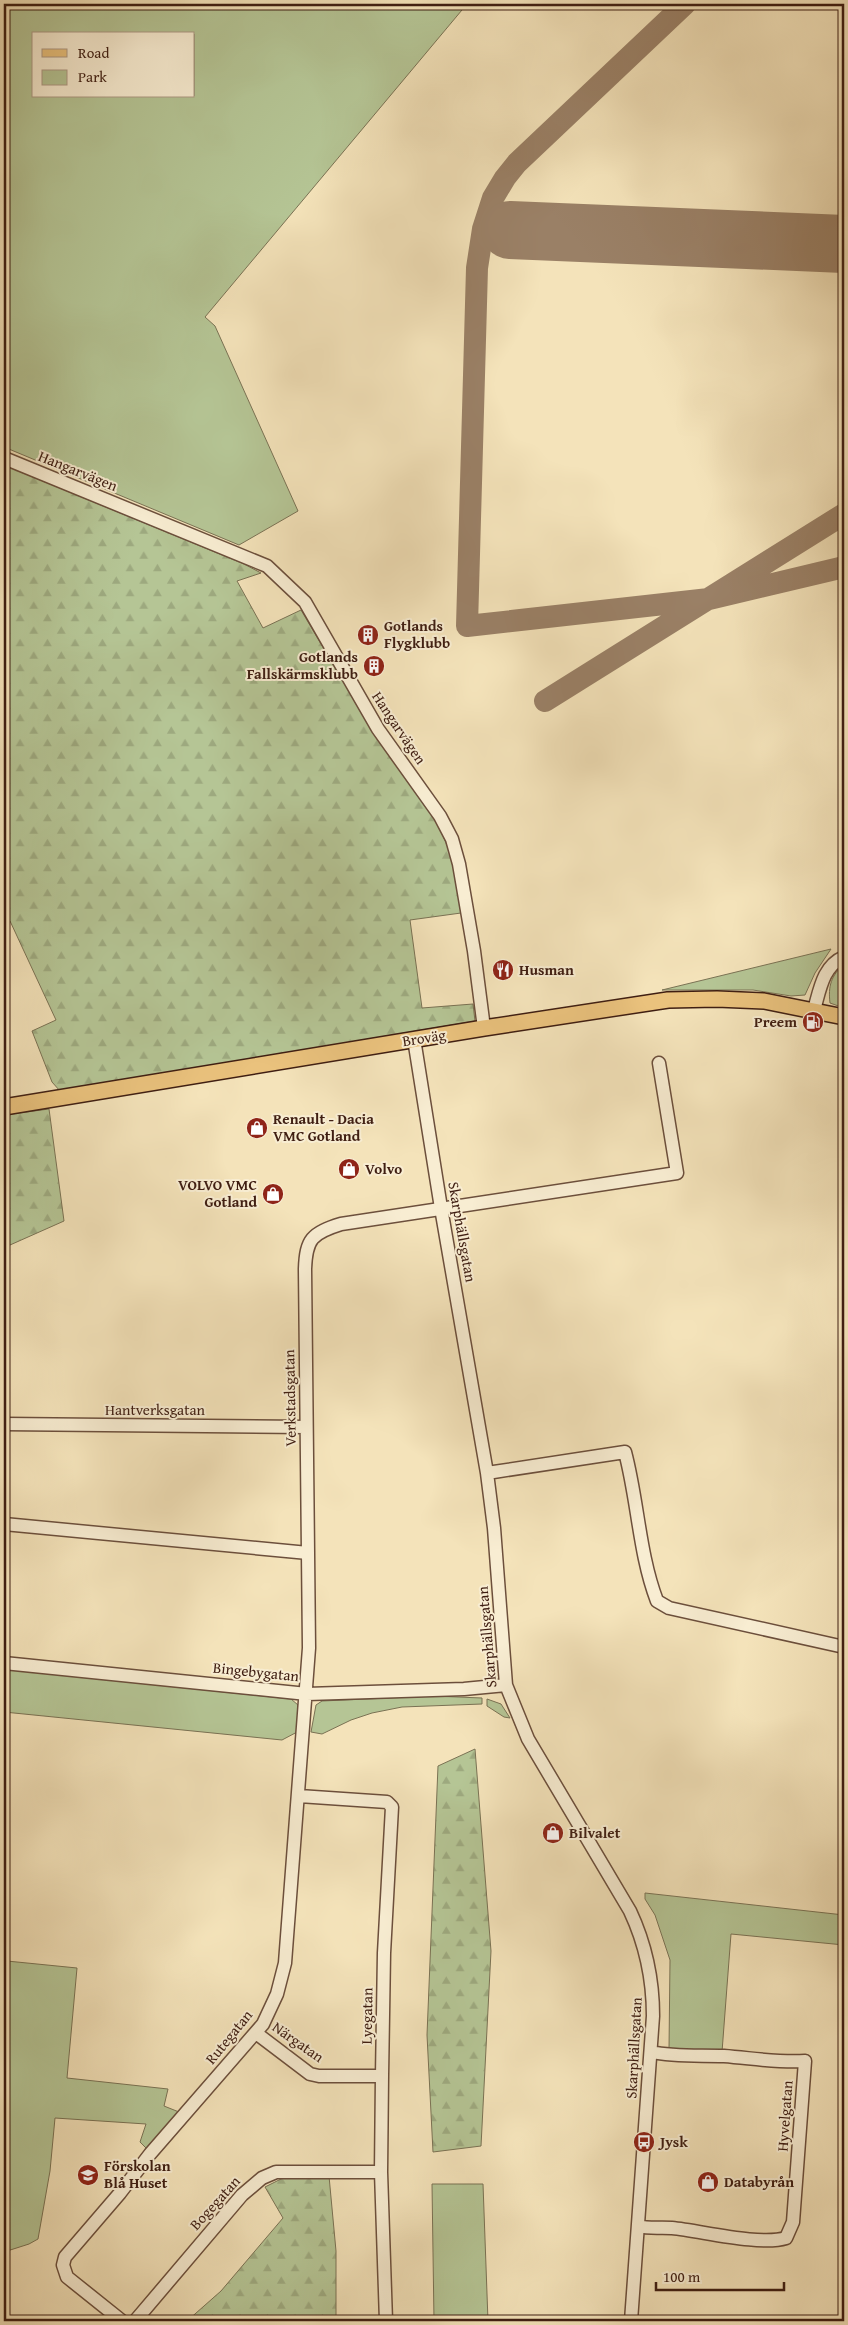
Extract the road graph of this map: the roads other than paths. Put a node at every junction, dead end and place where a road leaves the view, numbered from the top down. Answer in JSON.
{"nodes":[{"id":1,"x":4,"y":458,"type":"edge"},
{"id":2,"x":844,"y":957,"type":"edge"},
{"id":3,"x":814,"y":1010,"type":"junction"},
{"id":4,"x":844,"y":1017,"type":"edge"},
{"id":5,"x":484,"y":1028,"type":"junction"},
{"id":6,"x":414,"y":1040,"type":"junction"},
{"id":7,"x":660,"y":1063,"type":"dead end"},
{"id":8,"x":4,"y":1107,"type":"edge"},
{"id":9,"x":441,"y":1208,"type":"junction"},
{"id":10,"x":4,"y":1424,"type":"edge"},
{"id":11,"x":306,"y":1427,"type":"junction"},
{"id":12,"x":487,"y":1474,"type":"junction"},
{"id":13,"x":4,"y":1524,"type":"edge"},
{"id":14,"x":308,"y":1554,"type":"junction"},
{"id":15,"x":844,"y":1647,"type":"edge"},
{"id":16,"x":4,"y":1663,"type":"edge"},
{"id":17,"x":506,"y":1685,"type":"junction"},
{"id":18,"x":307,"y":1694,"type":"junction"},
{"id":19,"x":299,"y":1796,"type":"junction"},
{"id":20,"x":256,"y":2032,"type":"junction"},
{"id":21,"x":651,"y":2052,"type":"junction"},
{"id":22,"x":382,"y":2076,"type":"junction"},
{"id":23,"x":381,"y":2172,"type":"junction"},
{"id":24,"x":638,"y":2226,"type":"junction"},
{"id":25,"x":122,"y":2321,"type":"edge"},
{"id":26,"x":135,"y":2321,"type":"edge"},
{"id":27,"x":386,"y":2321,"type":"edge"},
{"id":28,"x":631,"y":2321,"type":"edge"}],
"edges":[{"from":1,"to":5,"type":"street","name":"Hangarvägen"},
{"from":2,"to":3,"type":"street"},
{"from":3,"to":4,"type":"main road","name":"Broväg"},
{"from":3,"to":5,"type":"main road","name":"Broväg"},
{"from":5,"to":6,"type":"main road","name":"Broväg"},
{"from":6,"to":8,"type":"main road","name":"Broväg"},
{"from":6,"to":9,"type":"street","name":"Skarphällsgatan"},
{"from":7,"to":9,"type":"street"},
{"from":9,"to":11,"type":"street","name":"Verkstadsgatan"},
{"from":9,"to":12,"type":"street","name":"Skarphällsgatan"},
{"from":10,"to":11,"type":"street","name":"Hantverksgatan"},
{"from":11,"to":14,"type":"street","name":"Verkstadsgatan"},
{"from":12,"to":15,"type":"street"},
{"from":12,"to":17,"type":"street","name":"Skarphällsgatan"},
{"from":13,"to":14,"type":"street"},
{"from":14,"to":18,"type":"street","name":"Verkstadsgatan"},
{"from":16,"to":18,"type":"street","name":"Bingebygatan"},
{"from":17,"to":18,"type":"street","name":"Bingebygatan"},
{"from":17,"to":21,"type":"street","name":"Skarphällsgatan"},
{"from":18,"to":19,"type":"street","name":"Rutegatan"},
{"from":19,"to":20,"type":"street","name":"Rutegatan"},
{"from":19,"to":22,"type":"street","name":"Lyegatan"},
{"from":20,"to":22,"type":"street","name":"Närgatan"},
{"from":20,"to":25,"type":"street","name":"Rutegatan"},
{"from":21,"to":24,"type":"street","name":"Skarphällsgatan"},
{"from":21,"to":24,"type":"street","name":"Hyvelgatan"},
{"from":22,"to":23,"type":"street","name":"Lyegatan"},
{"from":23,"to":26,"type":"street","name":"Bogegatan"},
{"from":23,"to":27,"type":"street","name":"Lyegatan"},
{"from":24,"to":28,"type":"street","name":"Skarphällsgatan"}]}
